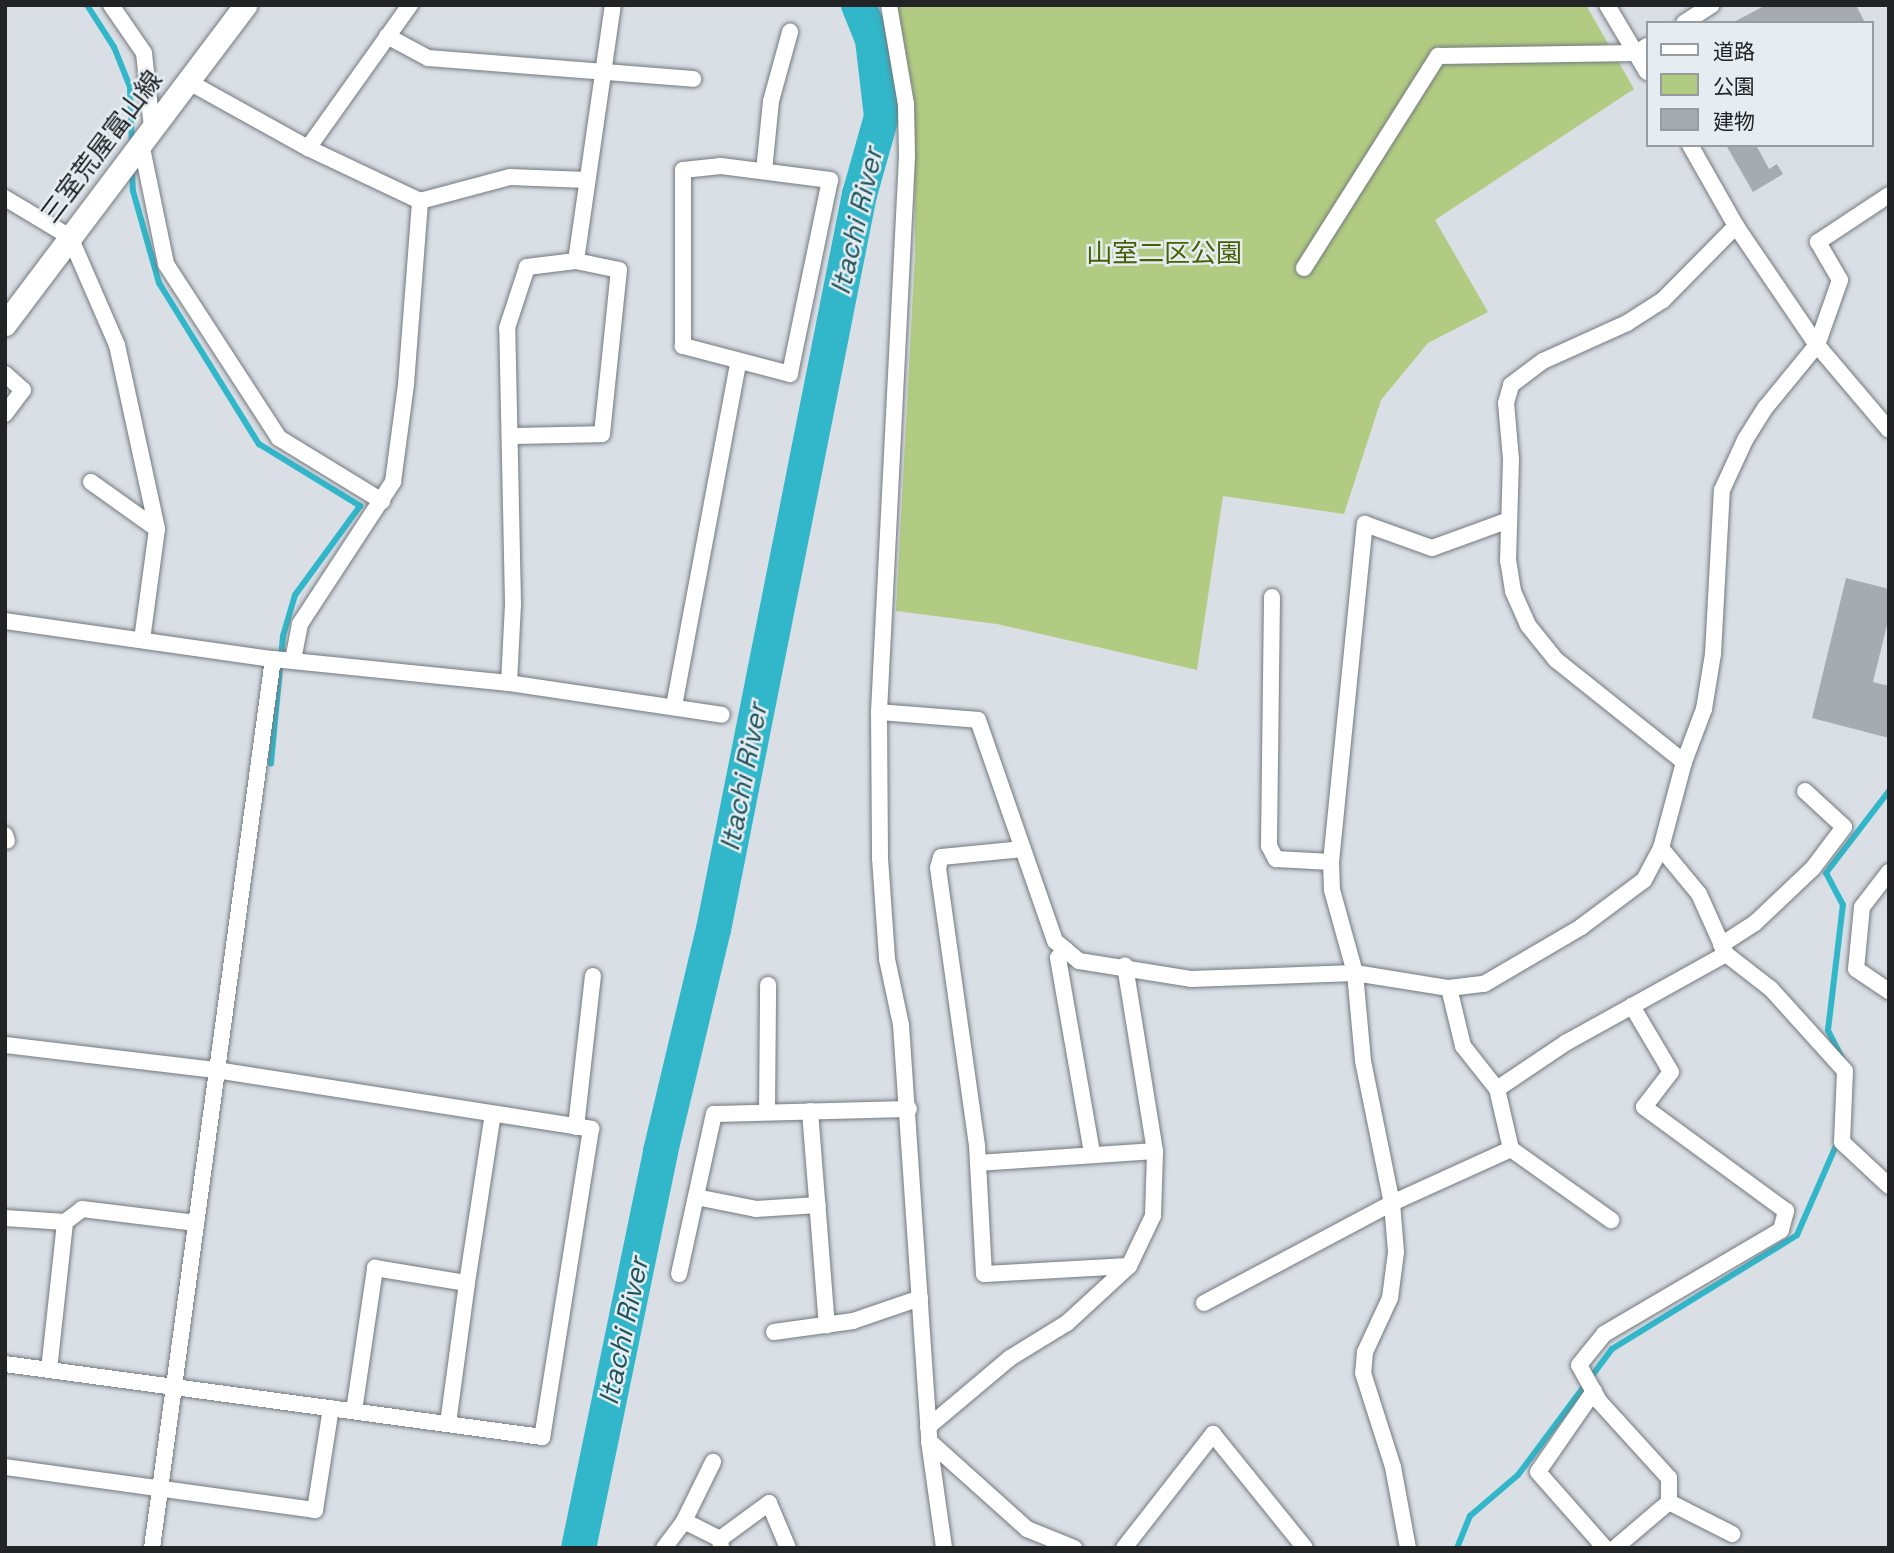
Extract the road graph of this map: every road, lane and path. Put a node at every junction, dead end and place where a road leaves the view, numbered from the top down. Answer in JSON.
{"nodes":[{"id":1,"x":111,"y":5,"type":"edge"},
{"id":2,"x":245,"y":5,"type":"edge"},
{"id":3,"x":410,"y":5,"type":"edge"},
{"id":4,"x":613,"y":5,"type":"edge"},
{"id":5,"x":889,"y":5,"type":"edge"},
{"id":6,"x":1607,"y":5,"type":"edge"},
{"id":7,"x":1712,"y":5,"type":"edge"},
{"id":8,"x":1687,"y":21,"type":"edge"},
{"id":9,"x":790,"y":32,"type":"dead end"},
{"id":10,"x":387,"y":36,"type":"junction"},
{"id":11,"x":1642,"y":49,"type":"edge"},
{"id":12,"x":1646,"y":67,"type":"edge"},
{"id":13,"x":601,"y":69,"type":"junction"},
{"id":14,"x":693,"y":79,"type":"dead end"},
{"id":15,"x":187,"y":81,"type":"junction"},
{"id":16,"x":146,"y":135,"type":"junction"},
{"id":17,"x":1691,"y":147,"type":"edge"},
{"id":18,"x":308,"y":148,"type":"junction"},
{"id":19,"x":764,"y":171,"type":"junction"},
{"id":20,"x":587,"y":180,"type":"junction"},
{"id":21,"x":1889,"y":195,"type":"edge"},
{"id":22,"x":5,"y":198,"type":"edge"},
{"id":23,"x":420,"y":201,"type":"junction"},
{"id":24,"x":1736,"y":226,"type":"junction"},
{"id":25,"x":70,"y":237,"type":"junction"},
{"id":26,"x":576,"y":261,"type":"junction"},
{"id":27,"x":1304,"y":268,"type":"dead end"},
{"id":28,"x":5,"y":324,"type":"edge"},
{"id":29,"x":1818,"y":345,"type":"junction"},
{"id":30,"x":738,"y":364,"type":"junction"},
{"id":31,"x":5,"y":374,"type":"edge"},
{"id":32,"x":5,"y":414,"type":"edge"},
{"id":33,"x":1889,"y":430,"type":"edge"},
{"id":34,"x":510,"y":436,"type":"junction"},
{"id":35,"x":91,"y":482,"type":"dead end"},
{"id":36,"x":382,"y":501,"type":"junction"},
{"id":37,"x":1509,"y":520,"type":"junction"},
{"id":38,"x":157,"y":529,"type":"junction"},
{"id":39,"x":1272,"y":597,"type":"dead end"},
{"id":40,"x":5,"y":621,"type":"edge"},
{"id":41,"x":142,"y":640,"type":"junction"},
{"id":42,"x":273,"y":659,"type":"junction"},
{"id":43,"x":293,"y":660,"type":"junction"},
{"id":44,"x":509,"y":683,"type":"junction"},
{"id":45,"x":674,"y":706,"type":"junction"},
{"id":46,"x":879,"y":712,"type":"junction"},
{"id":47,"x":722,"y":715,"type":"dead end"},
{"id":48,"x":1684,"y":762,"type":"junction"},
{"id":49,"x":1805,"y":792,"type":"dead end"},
{"id":50,"x":1661,"y":848,"type":"junction"},
{"id":51,"x":1023,"y":849,"type":"junction"},
{"id":52,"x":1331,"y":862,"type":"junction"},
{"id":53,"x":1889,"y":872,"type":"edge"},
{"id":54,"x":1065,"y":949,"type":"junction"},
{"id":55,"x":1723,"y":949,"type":"junction"},
{"id":56,"x":1125,"y":965,"type":"junction"},
{"id":57,"x":1355,"y":973,"type":"junction"},
{"id":58,"x":593,"y":976,"type":"dead end"},
{"id":59,"x":768,"y":985,"type":"dead end"},
{"id":60,"x":1449,"y":988,"type":"junction"},
{"id":61,"x":1889,"y":991,"type":"edge"},
{"id":62,"x":1632,"y":1006,"type":"junction"},
{"id":63,"x":5,"y":1045,"type":"edge"},
{"id":64,"x":216,"y":1070,"type":"junction"},
{"id":65,"x":1497,"y":1089,"type":"junction"},
{"id":66,"x":909,"y":1109,"type":"junction"},
{"id":67,"x":810,"y":1111,"type":"junction"},
{"id":68,"x":767,"y":1112,"type":"junction"},
{"id":69,"x":493,"y":1114,"type":"junction"},
{"id":70,"x":576,"y":1127,"type":"junction"},
{"id":71,"x":1511,"y":1149,"type":"junction"},
{"id":72,"x":1155,"y":1151,"type":"junction"},
{"id":73,"x":1092,"y":1152,"type":"junction"},
{"id":74,"x":978,"y":1163,"type":"junction"},
{"id":75,"x":1889,"y":1186,"type":"edge"},
{"id":76,"x":696,"y":1198,"type":"junction"},
{"id":77,"x":1392,"y":1203,"type":"junction"},
{"id":78,"x":818,"y":1205,"type":"junction"},
{"id":79,"x":5,"y":1218,"type":"edge"},
{"id":80,"x":1611,"y":1220,"type":"dead end"},
{"id":81,"x":65,"y":1222,"type":"junction"},
{"id":82,"x":196,"y":1223,"type":"junction"},
{"id":83,"x":1129,"y":1266,"type":"junction"},
{"id":84,"x":679,"y":1274,"type":"dead end"},
{"id":85,"x":467,"y":1283,"type":"junction"},
{"id":86,"x":920,"y":1298,"type":"junction"},
{"id":87,"x":1204,"y":1303,"type":"dead end"},
{"id":88,"x":827,"y":1325,"type":"junction"},
{"id":89,"x":774,"y":1332,"type":"dead end"},
{"id":90,"x":5,"y":1364,"type":"edge"},
{"id":91,"x":49,"y":1370,"type":"junction"},
{"id":92,"x":174,"y":1386,"type":"junction"},
{"id":93,"x":1594,"y":1391,"type":"junction"},
{"id":94,"x":331,"y":1408,"type":"junction"},
{"id":95,"x":354,"y":1411,"type":"junction"},
{"id":96,"x":447,"y":1424,"type":"junction"},
{"id":97,"x":929,"y":1434,"type":"junction"},
{"id":98,"x":713,"y":1462,"type":"dead end"},
{"id":99,"x":5,"y":1467,"type":"edge"},
{"id":100,"x":161,"y":1486,"type":"junction"},
{"id":101,"x":1669,"y":1502,"type":"junction"},
{"id":102,"x":684,"y":1521,"type":"junction"},
{"id":103,"x":1732,"y":1534,"type":"dead end"},
{"id":104,"x":721,"y":1544,"type":"edge"},
{"id":105,"x":152,"y":1548,"type":"edge"},
{"id":106,"x":664,"y":1548,"type":"edge"},
{"id":107,"x":788,"y":1548,"type":"edge"},
{"id":108,"x":944,"y":1548,"type":"edge"},
{"id":109,"x":1074,"y":1548,"type":"edge"},
{"id":110,"x":1124,"y":1548,"type":"edge"},
{"id":111,"x":1305,"y":1548,"type":"edge"},
{"id":112,"x":1408,"y":1548,"type":"edge"},
{"id":113,"x":1605,"y":1548,"type":"edge"},
{"id":114,"x":1615,"y":1548,"type":"edge"}],
"edges":[{"from":1,"to":16,"type":"street"},
{"from":2,"to":15,"type":"main road","name":"三室荒屋富山線"},
{"from":3,"to":10,"type":"street"},
{"from":4,"to":13,"type":"street"},
{"from":5,"to":46,"type":"street"},
{"from":6,"to":11,"type":"street"},
{"from":7,"to":8,"type":"street"},
{"from":9,"to":19,"type":"street"},
{"from":10,"to":13,"type":"street"},
{"from":10,"to":18,"type":"street"},
{"from":11,"to":12,"type":"street"},
{"from":11,"to":27,"type":"street"},
{"from":13,"to":14,"type":"street"},
{"from":13,"to":20,"type":"street"},
{"from":15,"to":16,"type":"main road","name":"三室荒屋富山線"},
{"from":15,"to":18,"type":"street"},
{"from":16,"to":25,"type":"main road","name":"三室荒屋富山線"},
{"from":16,"to":36,"type":"street"},
{"from":17,"to":24,"type":"street"},
{"from":18,"to":23,"type":"street"},
{"from":19,"to":30,"type":"street"},
{"from":19,"to":30,"type":"street"},
{"from":20,"to":23,"type":"street"},
{"from":20,"to":26,"type":"street"},
{"from":21,"to":29,"type":"street"},
{"from":22,"to":25,"type":"street"},
{"from":23,"to":36,"type":"street"},
{"from":24,"to":29,"type":"street"},
{"from":24,"to":37,"type":"street"},
{"from":25,"to":28,"type":"main road","name":"三室荒屋富山線"},
{"from":25,"to":38,"type":"street"},
{"from":26,"to":34,"type":"street"},
{"from":26,"to":34,"type":"street"},
{"from":29,"to":33,"type":"street"},
{"from":29,"to":48,"type":"street"},
{"from":30,"to":45,"type":"street"},
{"from":31,"to":32,"type":"street"},
{"from":34,"to":44,"type":"street"},
{"from":35,"to":38,"type":"street"},
{"from":36,"to":43,"type":"street"},
{"from":37,"to":48,"type":"street"},
{"from":37,"to":52,"type":"street"},
{"from":38,"to":41,"type":"street"},
{"from":39,"to":52,"type":"street"},
{"from":40,"to":41,"type":"street"},
{"from":41,"to":42,"type":"street"},
{"from":42,"to":43,"type":"street"},
{"from":42,"to":64,"type":"street"},
{"from":43,"to":44,"type":"street"},
{"from":44,"to":45,"type":"street"},
{"from":45,"to":47,"type":"street"},
{"from":46,"to":51,"type":"street"},
{"from":46,"to":66,"type":"street"},
{"from":48,"to":50,"type":"street"},
{"from":49,"to":55,"type":"street"},
{"from":50,"to":55,"type":"street"},
{"from":50,"to":60,"type":"street"},
{"from":51,"to":54,"type":"street"},
{"from":51,"to":74,"type":"street"},
{"from":52,"to":57,"type":"street"},
{"from":53,"to":61,"type":"street"},
{"from":54,"to":56,"type":"street"},
{"from":54,"to":73,"type":"street"},
{"from":55,"to":62,"type":"street"},
{"from":55,"to":75,"type":"street"},
{"from":56,"to":57,"type":"street"},
{"from":56,"to":72,"type":"street"},
{"from":57,"to":60,"type":"street"},
{"from":57,"to":77,"type":"street"},
{"from":58,"to":70,"type":"street"},
{"from":59,"to":68,"type":"street"},
{"from":60,"to":65,"type":"street"},
{"from":62,"to":65,"type":"street"},
{"from":62,"to":93,"type":"street"},
{"from":63,"to":64,"type":"street"},
{"from":64,"to":69,"type":"street"},
{"from":64,"to":82,"type":"street"},
{"from":65,"to":71,"type":"street"},
{"from":66,"to":67,"type":"street"},
{"from":66,"to":86,"type":"street"},
{"from":67,"to":68,"type":"street"},
{"from":67,"to":78,"type":"street"},
{"from":68,"to":76,"type":"street"},
{"from":69,"to":70,"type":"street"},
{"from":69,"to":85,"type":"street"},
{"from":70,"to":96,"type":"street"},
{"from":71,"to":77,"type":"street"},
{"from":71,"to":80,"type":"street"},
{"from":72,"to":73,"type":"street"},
{"from":72,"to":83,"type":"street"},
{"from":73,"to":74,"type":"street"},
{"from":74,"to":83,"type":"street"},
{"from":76,"to":78,"type":"street"},
{"from":76,"to":84,"type":"street"},
{"from":77,"to":87,"type":"street"},
{"from":77,"to":112,"type":"street"},
{"from":78,"to":88,"type":"street"},
{"from":79,"to":81,"type":"street"},
{"from":81,"to":82,"type":"street"},
{"from":81,"to":91,"type":"street"},
{"from":82,"to":92,"type":"street"},
{"from":83,"to":97,"type":"street"},
{"from":85,"to":95,"type":"street"},
{"from":85,"to":96,"type":"street"},
{"from":86,"to":88,"type":"street"},
{"from":86,"to":97,"type":"street"},
{"from":88,"to":89,"type":"street"},
{"from":90,"to":91,"type":"street"},
{"from":91,"to":92,"type":"street"},
{"from":92,"to":94,"type":"street"},
{"from":92,"to":100,"type":"street"},
{"from":93,"to":101,"type":"street"},
{"from":93,"to":113,"type":"street"},
{"from":94,"to":95,"type":"street"},
{"from":94,"to":100,"type":"street"},
{"from":95,"to":96,"type":"street"},
{"from":97,"to":108,"type":"street"},
{"from":97,"to":109,"type":"street"},
{"from":98,"to":102,"type":"street"},
{"from":99,"to":100,"type":"street"},
{"from":100,"to":105,"type":"street"},
{"from":101,"to":103,"type":"street"},
{"from":101,"to":114,"type":"street"},
{"from":102,"to":104,"type":"street"},
{"from":102,"to":106,"type":"street"},
{"from":104,"to":107,"type":"street"},
{"from":110,"to":111,"type":"street"}]}
